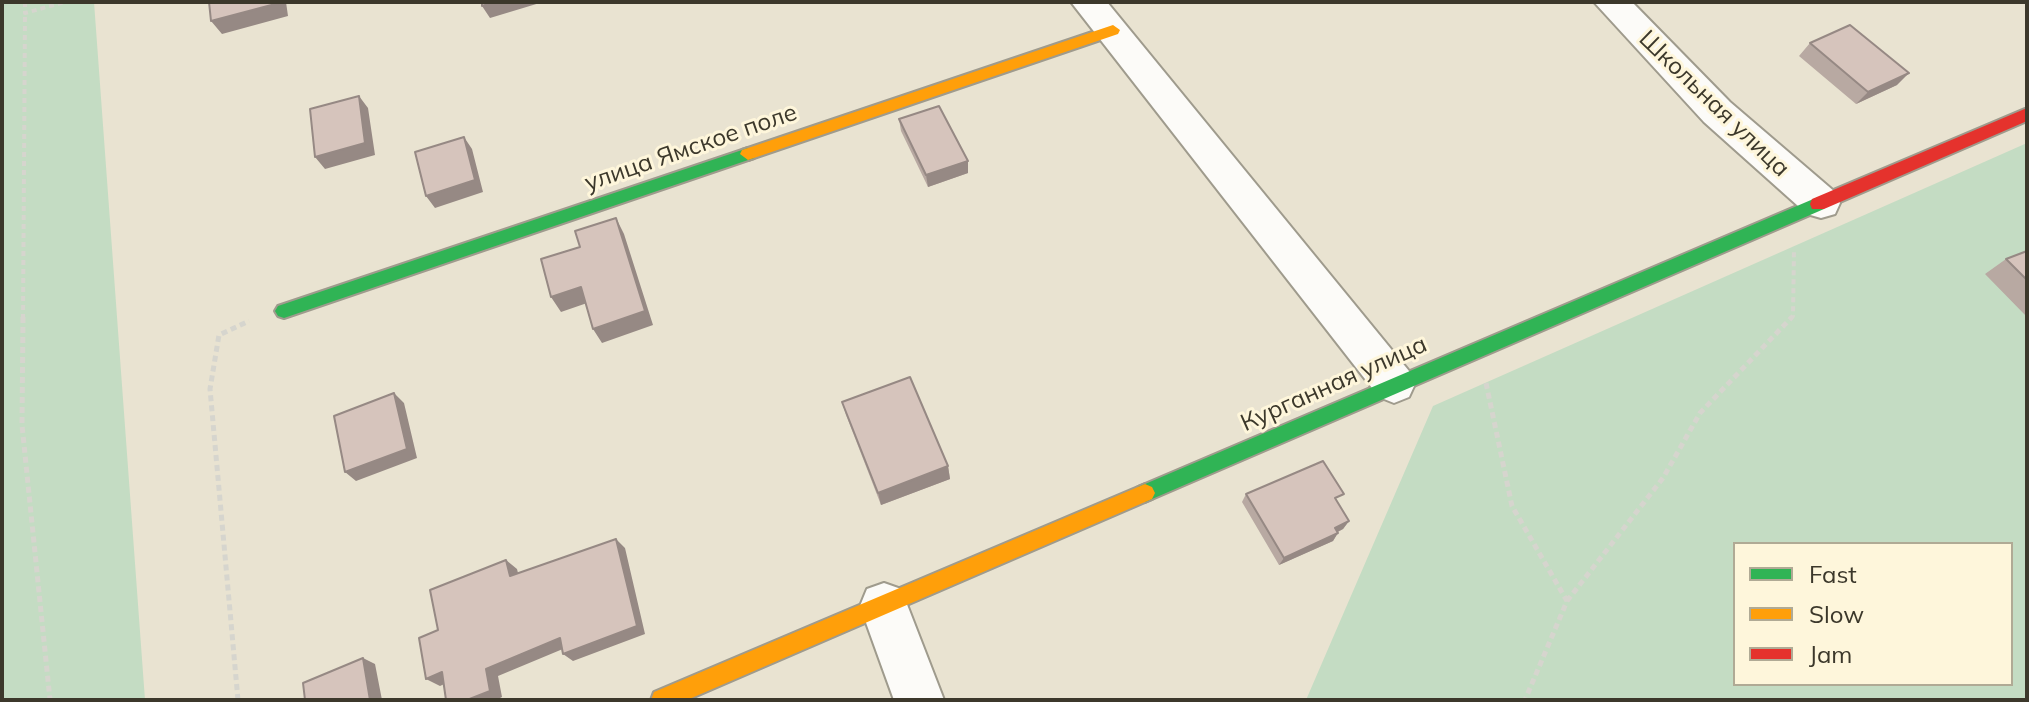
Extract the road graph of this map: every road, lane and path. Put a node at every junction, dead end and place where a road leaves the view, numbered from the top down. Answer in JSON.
{"nodes":[{"id":1,"x":25,"y":2,"type":"edge"},
{"id":2,"x":65,"y":2,"type":"edge"},
{"id":3,"x":1088,"y":2,"type":"edge"},
{"id":4,"x":1611,"y":2,"type":"edge"},
{"id":5,"x":25,"y":13,"type":"junction"},
{"id":6,"x":1113,"y":30,"type":"junction"},
{"id":7,"x":2027,"y":114,"type":"edge"},
{"id":8,"x":1808,"y":208,"type":"junction"},
{"id":9,"x":284,"y":311,"type":"joint"},
{"id":10,"x":1478,"y":347,"type":"junction"},
{"id":11,"x":1394,"y":384,"type":"junction"},
{"id":12,"x":1567,"y":601,"type":"junction"},
{"id":13,"x":884,"y":606,"type":"junction"},
{"id":14,"x":50,"y":700,"type":"edge"},
{"id":15,"x":238,"y":700,"type":"edge"},
{"id":16,"x":662,"y":700,"type":"edge"},
{"id":17,"x":919,"y":700,"type":"edge"},
{"id":18,"x":1525,"y":700,"type":"edge"}],
"edges":[{"from":1,"to":5,"type":"path"},
{"from":2,"to":5,"type":"path"},
{"from":3,"to":6,"type":"street"},
{"from":4,"to":8,"type":"street","name":"Школьная улица"},
{"from":5,"to":14,"type":"path"},
{"from":6,"to":9,"type":"street","name":"улица Ямское поле"},
{"from":6,"to":11,"type":"street"},
{"from":7,"to":8,"type":"street","name":"Курганная улица"},
{"from":8,"to":10,"type":"street","name":"Курганная улица"},
{"from":8,"to":12,"type":"path"},
{"from":9,"to":15,"type":"path"},
{"from":10,"to":11,"type":"street","name":"Курганная улица"},
{"from":10,"to":12,"type":"path"},
{"from":11,"to":13,"type":"street","name":"Курганная улица"},
{"from":12,"to":18,"type":"path"},
{"from":13,"to":16,"type":"street","name":"Курганная улица"},
{"from":13,"to":17,"type":"street"}]}
